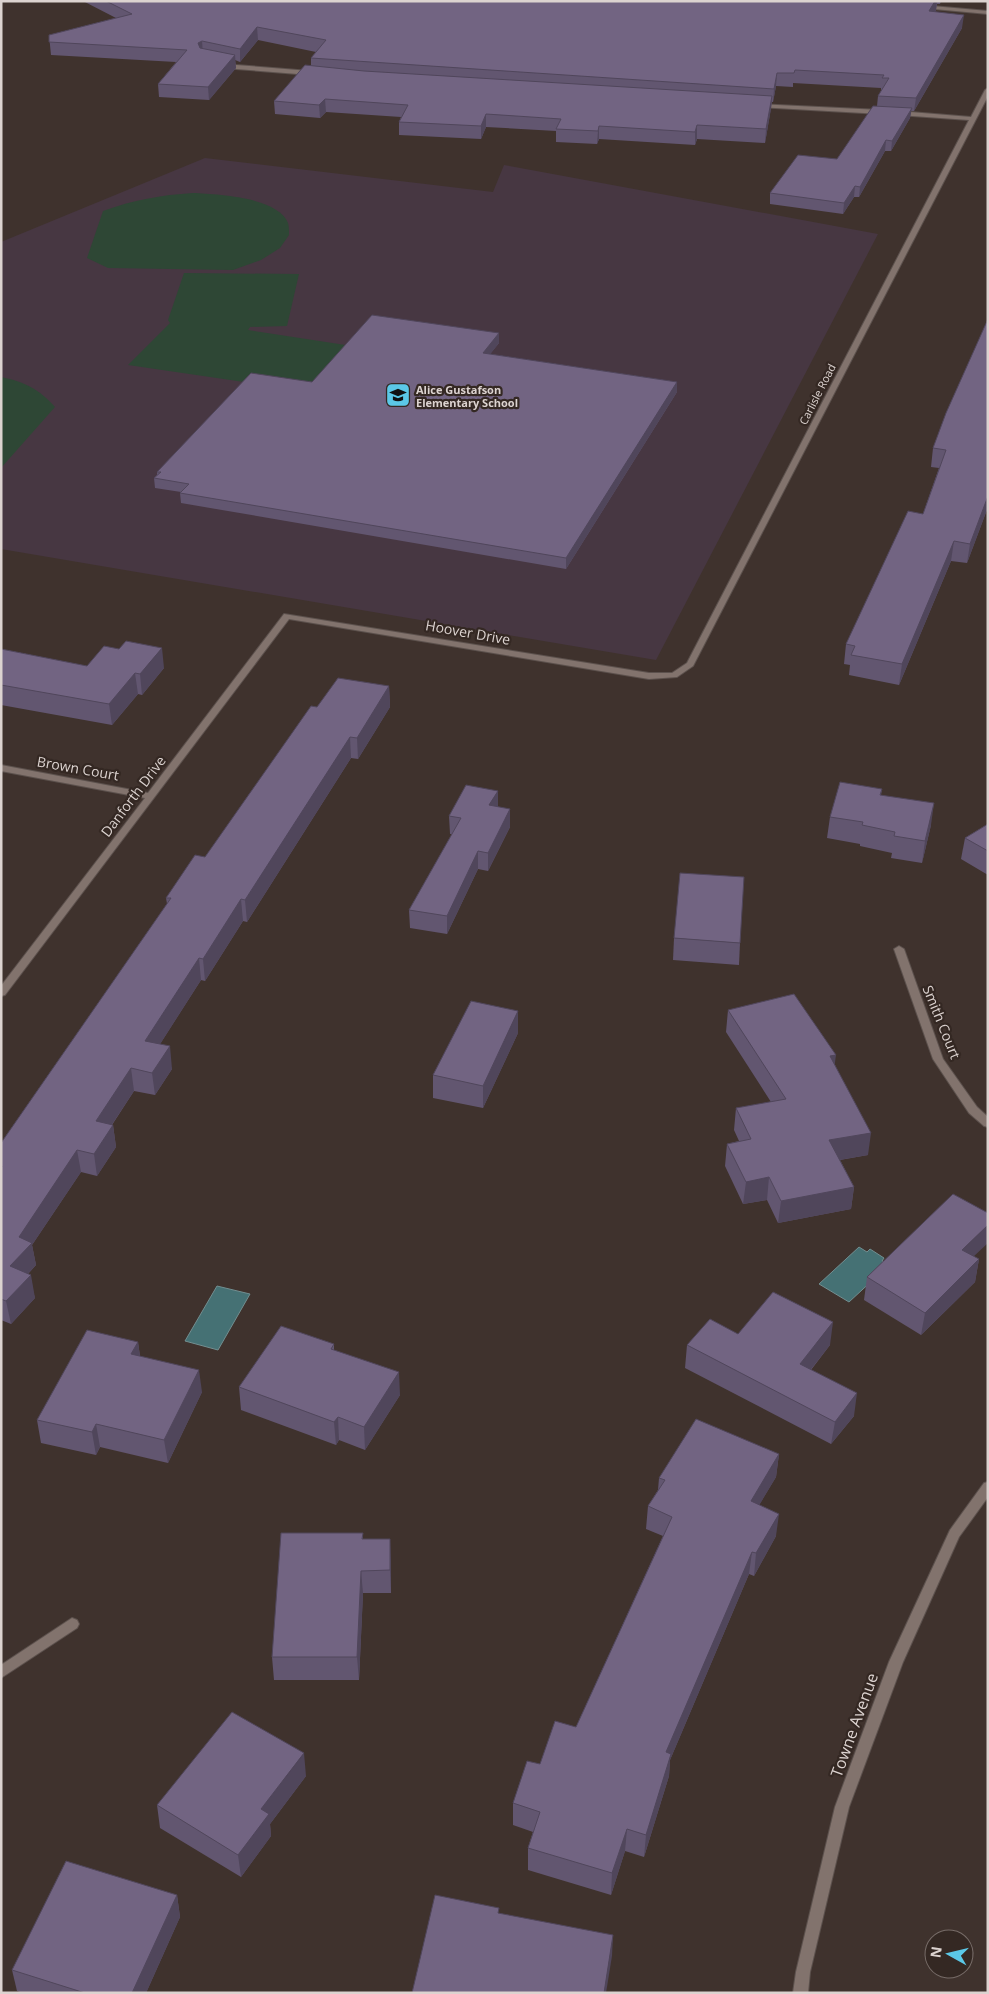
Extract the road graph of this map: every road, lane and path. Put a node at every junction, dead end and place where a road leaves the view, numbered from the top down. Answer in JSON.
{"nodes":[{"id":1,"x":919,"y":5,"type":"edge"},
{"id":2,"x":988,"y":13,"type":"edge"},
{"id":3,"x":219,"y":63,"type":"edge"},
{"id":4,"x":316,"y":74,"type":"edge"},
{"id":5,"x":988,"y":90,"type":"edge"},
{"id":6,"x":750,"y":104,"type":"edge"},
{"id":7,"x":973,"y":119,"type":"junction"},
{"id":8,"x":287,"y":616,"type":"joint"},
{"id":9,"x":644,"y":676,"type":"joint"},
{"id":10,"x":1,"y":768,"type":"edge"},
{"id":11,"x":150,"y":796,"type":"junction"},
{"id":12,"x":900,"y":949,"type":"dead end"},
{"id":13,"x":1,"y":993,"type":"edge"},
{"id":14,"x":988,"y":1123,"type":"edge"},
{"id":15,"x":988,"y":1487,"type":"edge"},
{"id":16,"x":72,"y":1624,"type":"dead end"},
{"id":17,"x":1,"y":1672,"type":"edge"},
{"id":18,"x":800,"y":1993,"type":"edge"}],
"edges":[{"from":1,"to":2,"type":"street"},
{"from":3,"to":4,"type":"street"},
{"from":5,"to":7,"type":"street","name":"Carlisle Road"},
{"from":6,"to":7,"type":"street"},
{"from":7,"to":9,"type":"street","name":"Carlisle Road"},
{"from":8,"to":9,"type":"street","name":"Hoover Drive"},
{"from":8,"to":11,"type":"street","name":"Danforth Drive"},
{"from":10,"to":11,"type":"street","name":"Brown Court"},
{"from":11,"to":13,"type":"street","name":"Danforth Drive"},
{"from":12,"to":14,"type":"street","name":"Smith Court"},
{"from":15,"to":18,"type":"street","name":"Towne Avenue"},
{"from":16,"to":17,"type":"street"}]}
